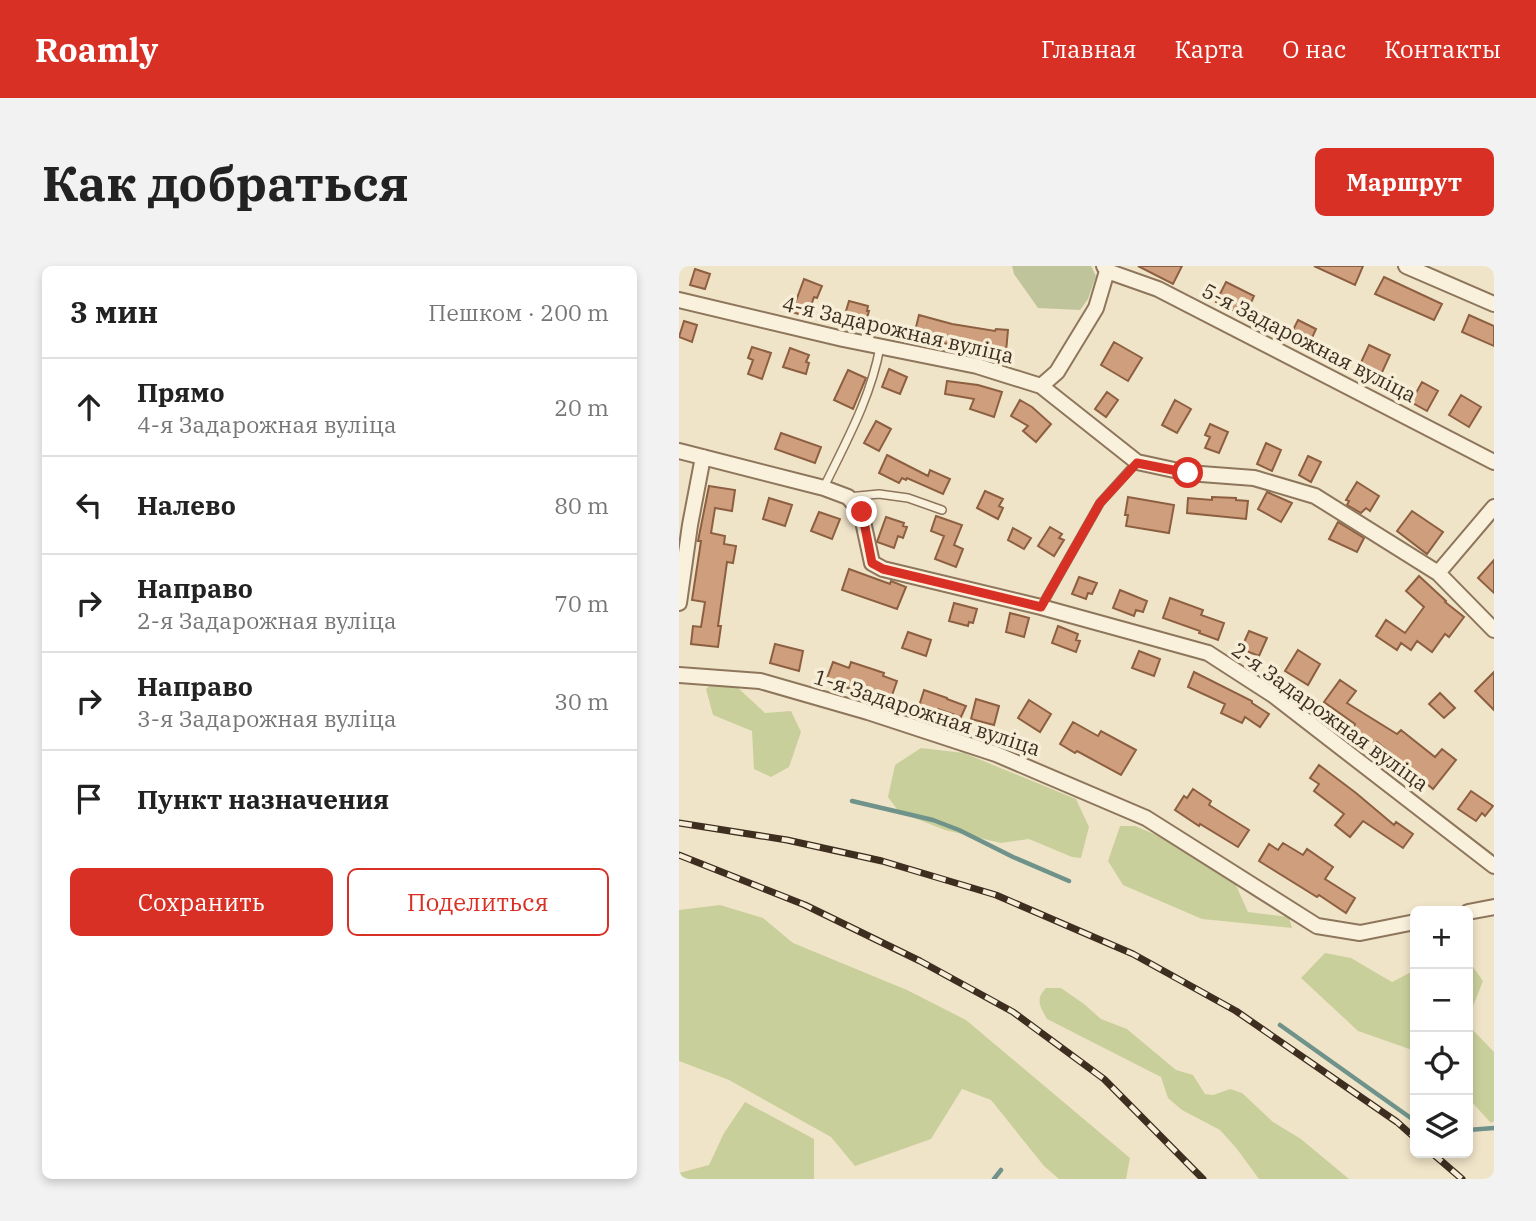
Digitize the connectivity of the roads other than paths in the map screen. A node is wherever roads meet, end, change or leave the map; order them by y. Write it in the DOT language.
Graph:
graph roads {
  1 [pos="1406,266"];
  2 [pos="1106,269"];
  3 [pos="679,300"];
  4 [pos="1494,304"];
  5 [pos="880,347"];
  6 [pos="1041,386"];
  7 [pos="679,451"];
  8 [pos="703,457"];
  9 [pos="1137,463"];
  10 [pos="1494,463"];
  11 [pos="824,488"];
  12 [pos="848,497"];
  13 [pos="1494,507"];
  14 [pos="942,510"];
  15 [pos="1438,573"];
  16 [pos="679,603"];
  17 [pos="1041,607"];
  18 [pos="1494,630"];
  19 [pos="679,675"];
  20 [pos="1494,866"];
  21 [pos="1494,906"];
  22 [pos="1473,911"];
  23 [pos="1410,923"];
  1 -- 4 [label="street"];
  2 -- 6 [label="street"];
  2 -- 10 [label="street, 5-я Задарожная вуліца"];
  3 -- 5 [label="street, 4-я Задарожная вуліца"];
  5 -- 6 [label="street, 4-я Задарожная вуліца"];
  5 -- 11 [label="lane"];
  6 -- 9 [label="street, 4-я Задарожная вуліца"];
  7 -- 8 [label="street"];
  8 -- 11 [label="street"];
  8 -- 16 [label="street"];
  9 -- 15 [label="street, 4-я Задарожная вуліца"];
  9 -- 17 [label="lane"];
  11 -- 12 [label="street"];
  12 -- 14 [label="lane"];
  12 -- 17 [label="street, 2-я Задарожная вуліца"];
  13 -- 15 [label="street"];
  15 -- 18 [label="street, 4-я Задарожная вуліца"];
  17 -- 20 [label="street, 2-я Задарожная вуліца"];
  19 -- 23 [label="street, 1-я Задарожная вуліца"];
  21 -- 22 [label="street"];
}
